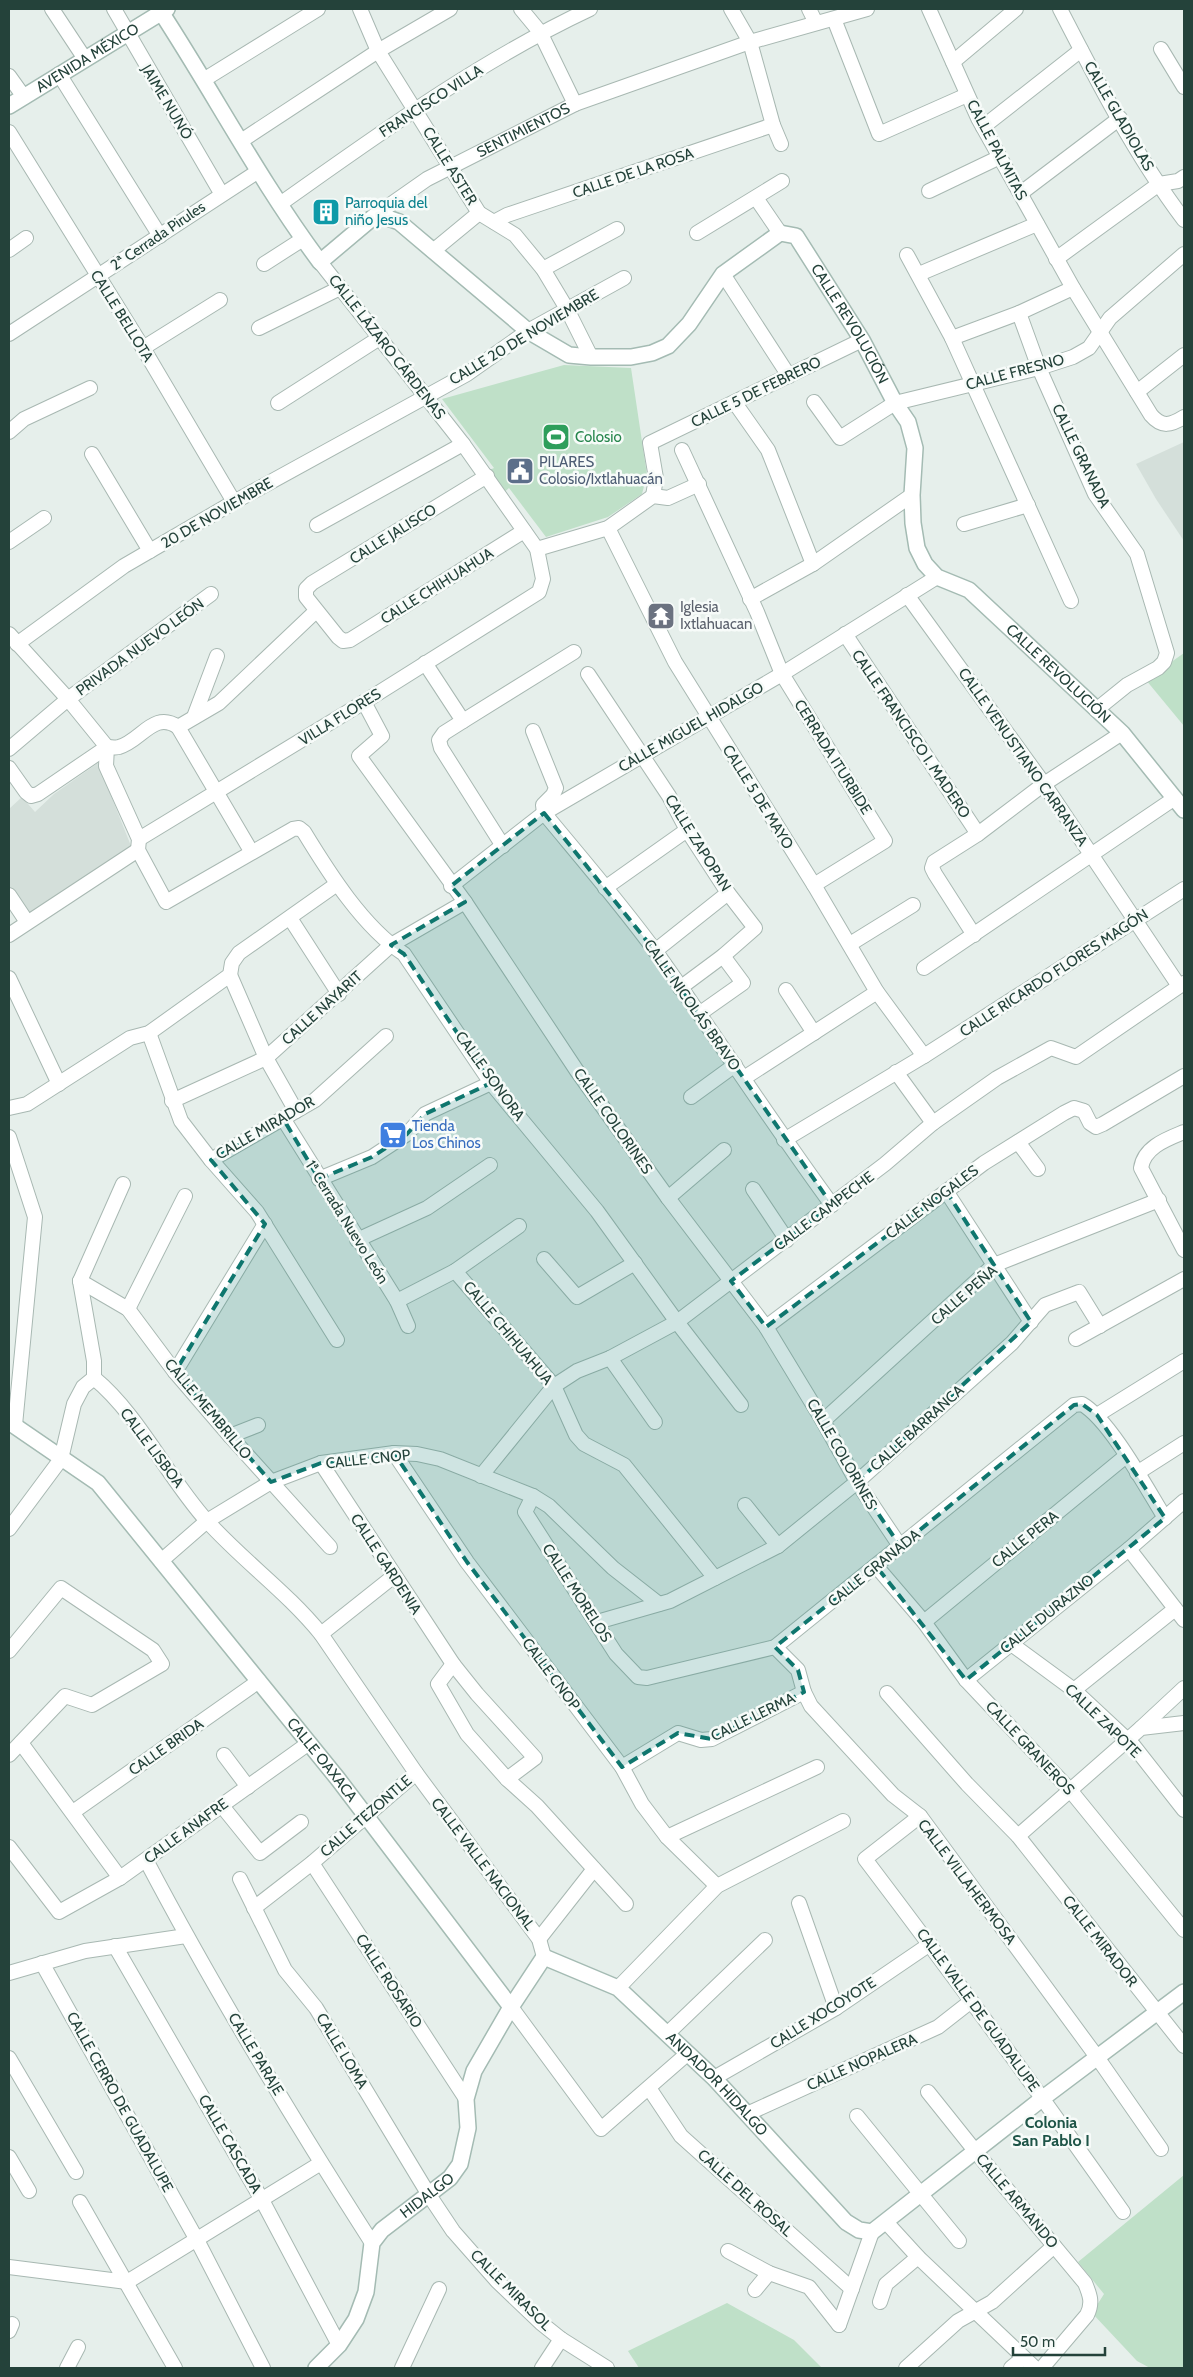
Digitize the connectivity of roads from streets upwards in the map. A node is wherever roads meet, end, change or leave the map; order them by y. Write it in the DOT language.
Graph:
graph roads {
  1 [pos="52,9"];
  2 [pos="114,9"];
  3 [pos="318,9"];
  4 [pos="360,9"];
  5 [pos="450,9"];
  6 [pos="521,9"];
  7 [pos="590,9"];
  8 [pos="731,9"];
  9 [pos="809,9"];
  10 [pos="867,9"];
  11 [pos="929,9"];
  12 [pos="1016,9"];
  13 [pos="1060,9"];
  14 [pos="164,10"];
  15 [pos="834,19"];
  16 [pos="816,23"];
  17 [pos="540,32"];
  18 [pos="126,33"];
  19 [pos="750,42"];
  20 [pos="1161,49"];
  21 [pos="1081,50"];
  22 [pos="378,51"];
  23 [pos="85,59"];
  24 [pos="953,62"];
  25 [pos="59,74"];
  26 [pos="9,76"];
  27 [pos="205,80"];
  28 [pos="1184,87"];
  29 [pos="967,95"];
  30 [pos="24,97"];
  31 [pos="575,104"];
  32 [pos="9,106"];
  33 [pos="415,110"];
  34 [pos="1120,118"];
  35 [pos="773,125"];
  36 [pos="983,127"];
  37 [pos="9,132"];
  38 [pos="241,141"];
  39 [pos="781,144"];
  40 [pos="1000,157"];
  41 [pos="452,166"];
  42 [pos="258,172"];
  43 [pos="1184,177"];
  44 [pos="782,181"];
  45 [pos="1159,184"];
  46 [pos="929,191"];
  47 [pos="1021,193"];
  48 [pos="221,194"];
  49 [pos="756,198"];
  50 [pos="280,204"];
  51 [pos="479,213"];
  52 [pos="377,214"];
  53 [pos="1184,220"];
  54 [pos="494,222"];
  55 [pos="1037,224"];
  56 [pos="617,229"];
  57 [pos="697,233"];
  58 [pos="780,233"];
  59 [pos="160,236"];
  60 [pos="26,238"];
  61 [pos="303,239"];
  62 [pos="9,250"];
  63 [pos="433,251"];
  64 [pos="907,254"];
  65 [pos="1184,254"];
  66 [pos="1056,259"];
  67 [pos="320,262"];
  68 [pos="264,264"];
  69 [pos="543,268"];
  70 [pos="723,274"];
  71 [pos="919,274"];
  72 [pos="98,277"];
  73 [pos="624,278"];
  74 [pos="340,288"];
  75 [pos="1073,288"];
  76 [pos="220,300"];
  77 [pos="567,309"];
  78 [pos="1018,313"];
  79 [pos="259,328"];
  80 [pos="528,331"];
  81 [pos="1101,332"];
  82 [pos="9,334"];
  83 [pos="381,337"];
  84 [pos="952,338"];
  85 [pos="862,340"];
  86 [pos="143,348"];
  87 [pos="1184,355"];
  88 [pos="591,357"];
  89 [pos="1039,368"];
  90 [pos="790,376"];
  91 [pos="973,384"];
  92 [pos="90,388"];
  93 [pos="1137,392"];
  94 [pos="425,396"];
  95 [pos="814,402"];
  96 [pos="278,403"];
  97 [pos="736,403"];
  98 [pos="895,403"];
  99 [pos="1184,417"];
  100 [pos="9,432"];
  101 [pos="464,444"];
  102 [pos="682,450"];
  103 [pos="92,454"];
  104 [pos="487,476"];
  105 [pos="699,484"];
  106 [pos="912,495"];
  107 [pos="653,496"];
  108 [pos="234,502"];
  109 [pos="1028,505"];
  110 [pos="44,518"];
  111 [pos="317,524"];
  112 [pos="964,524"];
  113 [pos="608,528"];
  114 [pos="524,531"];
  115 [pos="9,542"];
  116 [pos="537,549"];
  117 [pos="150,551"];
  118 [pos="813,564"];
  119 [pos="937,577"];
  120 [pos="211,594"];
  121 [pos="907,595"];
  122 [pos="750,599"];
  123 [pos="1070,602"];
  124 [pos="316,611"];
  125 [pos="845,634"];
  126 [pos="13,639"];
  127 [pos="574,652"];
  128 [pos="217,656"];
  129 [pos="425,663"];
  130 [pos="588,674"];
  131 [pos="782,674"];
  132 [pos="68,699"];
  133 [pos="364,702"];
  134 [pos="1096,710"];
  135 [pos="194,717"];
  136 [pos="708,717"];
  137 [pos="463,721"];
  138 [pos="178,726"];
  139 [pos="532,731"];
  140 [pos="1122,733"];
  141 [pos="107,748"];
  142 [pos="9,749"];
  143 [pos="641,757"];
  144 [pos="9,768"];
  145 [pos="1044,784"];
  146 [pos="218,792"];
  147 [pos="1180,804"];
  148 [pos="544,812"];
  149 [pos="687,830"];
  150 [pos="978,834"];
  151 [pos="138,845"];
  152 [pos="503,846"];
  153 [pos="251,851"];
  154 [pos="1092,854"];
  155 [pos="337,884"];
  156 [pos="814,885"];
  157 [pos="451,886"];
  158 [pos="606,888"];
  159 [pos="1184,889"];
  160 [pos="728,893"];
  161 [pos="9,895"];
  162 [pos="465,902"];
  163 [pos="913,905"];
  164 [pos="290,918"];
  165 [pos="1137,921"];
  166 [pos="27,922"];
  167 [pos="9,935"];
  168 [pos="974,935"];
  169 [pos="850,944"];
  170 [pos="391,945"];
  171 [pos="655,952"];
  172 [pos="724,956"];
  173 [pos="924,968"];
  174 [pos="230,975"];
  175 [pos="9,978"];
  176 [pos="1182,984"];
  177 [pos="680,988"];
  178 [pos="786,990"];
  179 [pos="877,992"];
  180 [pos="339,994"];
  181 [pos="699,1014"];
  182 [pos="149,1033"];
  183 [pos="814,1033"];
  184 [pos="386,1036"];
  185 [pos="924,1056"];
  186 [pos="266,1058"];
  187 [pos="735,1065"];
  188 [pos="896,1072"];
  189 [pos="1184,1076"];
  190 [pos="744,1078"];
  191 [pos="491,1083"];
  192 [pos="59,1084"];
  193 [pos="692,1097"];
  194 [pos="172,1101"];
  195 [pos="9,1108"];
  196 [pos="296,1111"];
  197 [pos="284,1120"];
  198 [pos="933,1123"];
  199 [pos="1184,1132"];
  200 [pos="9,1136"];
  201 [pos="784,1140"];
  202 [pos="1018,1142"];
  203 [pos="724,1150"];
  204 [pos="210,1160"];
  205 [pos="490,1165"];
  206 [pos="1038,1169"];
  207 [pos="319,1180"];
  208 [pos="123,1184"];
  209 [pos="753,1189"];
  210 [pos="946,1191"];
  211 [pos="185,1196"];
  212 [pos="668,1198"];
  213 [pos="1159,1200"];
  214 [pos="832,1205"];
  215 [pos="264,1224"];
  216 [pos="518,1226"];
  217 [pos="357,1240"];
  218 [pos="787,1240"];
  219 [pos="1184,1250"];
  220 [pos="544,1259"];
  221 [pos="635,1263"];
  222 [pos="994,1265"];
  223 [pos="455,1271"];
  224 [pos="1184,1279"];
  225 [pos="80,1281"];
  226 [pos="731,1281"];
  227 [pos="397,1301"];
  228 [pos="128,1309"];
  229 [pos="677,1322"];
  230 [pos="1031,1322"];
  231 [pos="408,1326"];
  232 [pos="1100,1326"];
  233 [pos="766,1327"];
  234 [pos="1076,1339"];
  235 [pos="337,1340"];
  236 [pos="610,1358"];
  237 [pos="1184,1360"];
  238 [pos="175,1372"];
  239 [pos="94,1378"];
  240 [pos="554,1386"];
  241 [pos="741,1405"];
  242 [pos="1097,1415"];
  243 [pos="823,1421"];
  244 [pos="654,1422"];
  245 [pos="12,1424"];
  246 [pos="258,1425"];
  247 [pos="230,1436"];
  248 [pos="1184,1443"];
  249 [pos="394,1454"];
  250 [pos="1126,1456"];
  251 [pos="61,1459"];
  252 [pos="321,1463"];
  253 [pos="1137,1473"];
  254 [pos="481,1476"];
  255 [pos="270,1482"];
  256 [pos="857,1482"];
  257 [pos="533,1496"];
  258 [pos="1184,1501"];
  259 [pos="745,1505"];
  260 [pos="1165,1518"];
  261 [pos="207,1521"];
  262 [pos="9,1528"];
  263 [pos="778,1546"];
  264 [pos="900,1546"];
  265 [pos="330,1547"];
  266 [pos="1129,1549"];
  267 [pos="161,1561"];
  268 [pos="876,1566"];
  269 [pos="394,1576"];
  270 [pos="715,1578"];
  271 [pos="659,1604"];
  272 [pos="1175,1609"];
  273 [pos="1184,1620"];
  274 [pos="597,1622"];
  275 [pos="924,1622"];
  276 [pos="320,1634"];
  277 [pos="1010,1643"];
  278 [pos="775,1647"];
  279 [pos="9,1651"];
  280 [pos="453,1664"];
  281 [pos="647,1678"];
  282 [pos="966,1680"];
  283 [pos="259,1681"];
  284 [pos="1184,1688"];
  285 [pos="1074,1690"];
  286 [pos="804,1692"];
  287 [pos="887,1693"];
  288 [pos="1184,1723"];
  289 [pos="1140,1728"];
  290 [pos="1126,1739"];
  291 [pos="20,1743"];
  292 [pos="309,1743"];
  293 [pos="9,1755"];
  294 [pos="224,1755"];
  295 [pos="622,1767"];
  296 [pos="817,1767"];
  297 [pos="416,1773"];
  298 [pos="507,1780"];
  299 [pos="248,1787"];
  300 [pos="1070,1790"];
  301 [pos="222,1806"];
  302 [pos="1184,1810"];
  303 [pos="73,1812"];
  304 [pos="920,1816"];
  305 [pos="367,1817"];
  306 [pos="843,1821"];
  307 [pos="301,1822"];
  308 [pos="1018,1836"];
  309 [pos="667,1837"];
  310 [pos="9,1846"];
  311 [pos="146,1860"];
  312 [pos="312,1863"];
  313 [pos="594,1869"];
  314 [pos="120,1878"];
  315 [pos="240,1879"];
  316 [pos="716,1886"];
  317 [pos="799,1903"];
  318 [pos="626,1904"];
  319 [pos="254,1908"];
  320 [pos="1184,1930"];
  321 [pos="186,1936"];
  322 [pos="539,1940"];
  323 [pos="765,1940"];
  324 [pos="930,1944"];
  325 [pos="116,1946"];
  326 [pos="544,1957"];
  327 [pos="42,1963"];
  328 [pos="9,1973"];
  329 [pos="618,1988"];
  330 [pos="1184,1992"];
  331 [pos="970,2002"];
  332 [pos="511,2007"];
  333 [pos="836,2008"];
  334 [pos="1156,2013"];
  335 [pos="667,2034"];
  336 [pos="1184,2046"];
  337 [pos="687,2054"];
  338 [pos="1097,2057"];
  339 [pos="9,2058"];
  340 [pos="714,2078"];
  341 [pos="649,2088"];
  342 [pos="928,2092"];
  343 [pos="1043,2098"];
  344 [pos="466,2099"];
  345 [pos="749,2113"];
  346 [pos="857,2116"];
  347 [pos="1161,2150"];
  348 [pos="976,2152"];
  349 [pos="9,2157"];
  350 [pos="320,2163"];
  351 [pos="76,2172"];
  352 [pos="29,2191"];
  353 [pos="922,2194"];
  354 [pos="429,2195"];
  355 [pos="262,2200"];
  356 [pos="80,2202"];
  357 [pos="1123,2212"];
  358 [pos="886,2222"];
  359 [pos="872,2232"];
  360 [pos="197,2240"];
  361 [pos="959,2241"];
  362 [pos="372,2243"];
  363 [pos="1054,2246"];
  364 [pos="728,2251"];
  365 [pos="918,2256"];
  366 [pos="9,2267"];
  367 [pos="769,2273"];
  368 [pos="127,2282"];
  369 [pos="439,2289"];
  370 [pos="852,2289"];
  371 [pos="755,2290"];
  372 [pos="880,2302"];
  373 [pos="976,2311"];
  374 [pos="561,2339"];
  375 [pos="339,2345"];
  376 [pos="78,2347"];
  377 [pos="1023,2358"];
  378 [pos="67,2368"];
  379 [pos="176,2368"];
  380 [pos="263,2368"];
  381 [pos="316,2368"];
  382 [pos="402,2368"];
  383 [pos="542,2368"];
  384 [pos="607,2368"];
  385 [pos="906,2368"];
  386 [pos="1011,2368"];
  387 [pos="1035,2368"];
  388 [pos="1042,2368"];
  1 -- 23 [label="street"];
  2 -- 18 [label="street, JAIME NUNÓ"];
  3 -- 27 [label="street"];
  4 -- 22 [label="street, CALLE ASTER"];
  5 -- 22 [label="street"];
  6 -- 17 [label="street"];
  7 -- 17 [label="street, FRANCISCO VILLA"];
  8 -- 19 [label="street"];
  9 -- 16 [label="street"];
  10 -- 15 [label="street, SENTIMIENTOS"];
  11 -- 24 [label="street, CALLE PALMITAS"];
  12 -- 24 [label="street"];
  13 -- 21 [label="street, CALLE GLADIOLAS"];
  14 -- 18 [label="street, AVENIDA MÉXICO"];
  14 -- 27 [label="street, CALLE LÁZARO CÁRDENAS"];
  15 -- 16 [label="street, SENTIMIENTOS"];
  15 -- 29 [label="street"];
  16 -- 19 [label="street, SENTIMIENTOS"];
  17 -- 31 [label="street"];
  17 -- 33 [label="street, FRANCISCO VILLA"];
  18 -- 23 [label="street, AVENIDA MÉXICO"];
  18 -- 48 [label="street, JAIME NUNÓ"];
  19 -- 31 [label="street, SENTIMIENTOS"];
  19 -- 35 [label="street"];
  20 -- 28 [label="street"];
  21 -- 34 [label="street, CALLE GLADIOLAS"];
  21 -- 36 [label="street"];
  22 -- 33 [label="street, CALLE ASTER"];
  22 -- 38 [label="street"];
  23 -- 25 [label="street, AVENIDA MÉXICO"];
  24 -- 29 [label="street, CALLE PALMITAS"];
  25 -- 30 [label="street, AVENIDA MÉXICO"];
  25 -- 59 [label="street"];
  26 -- 30 [label="street"];
  27 -- 38 [label="street, CALLE LÁZARO CÁRDENAS"];
  29 -- 36 [label="street, CALLE PALMITAS"];
  30 -- 32 [label="street, AVENIDA MÉXICO"];
  31 -- 41 [label="street, SENTIMIENTOS"];
  33 -- 41 [label="street, CALLE ASTER"];
  33 -- 50 [label="street, FRANCISCO VILLA"];
  34 -- 45 [label="street, CALLE GLADIOLAS"];
  34 -- 47 [label="street"];
  35 -- 39 [label="street"];
  35 -- 54 [label="street, CALLE DE LA ROSA"];
  36 -- 40 [label="street, CALLE PALMITAS"];
  37 -- 72 [label="street, CALLE BELLOTA"];
  38 -- 42 [label="street, CALLE LÁZARO CÁRDENAS"];
  40 -- 46 [label="street"];
  40 -- 47 [label="street, CALLE PALMITAS"];
  41 -- 51 [label="street, CALLE ASTER"];
  41 -- 52 [label="street, SENTIMIENTOS"];
  42 -- 48 [label="street, 2ª Cerrada Pirules"];
  42 -- 50 [label="street, CALLE LÁZARO CÁRDENAS"];
  43 -- 45 [label="street"];
  44 -- 49 [label="street"];
  45 -- 53 [label="street, CALLE GLADIOLAS"];
  45 -- 66 [label="street"];
  47 -- 55 [label="street, CALLE PALMITAS"];
  48 -- 59 [label="street, 2ª Cerrada Pirules"];
  49 -- 57 [label="street"];
  49 -- 58 [label="street"];
  50 -- 61 [label="street, CALLE LÁZARO CÁRDENAS"];
  51 -- 54 [label="street, CALLE ASTER"];
  51 -- 63 [label="street"];
  52 -- 63 [label="street"];
  52 -- 67 [label="street, SENTIMIENTOS"];
  54 -- 69 [label="street, CALLE ASTER"];
  55 -- 66 [label="street, CALLE PALMITAS"];
  55 -- 71 [label="street"];
  56 -- 69 [label="street"];
  58 -- 70 [label="street"];
  58 -- 85 [label="street, CALLE REVOLUCIÓN"];
  59 -- 72 [label="street, 2ª Cerrada Pirules"];
  60 -- 62 [label="street"];
  61 -- 67 [label="street, CALLE LÁZARO CÁRDENAS"];
  61 -- 68 [label="street"];
  63 -- 80 [label="street"];
  64 -- 71 [label="street"];
  65 -- 81 [label="street, CALLE FRESNO"];
  66 -- 75 [label="street, CALLE PALMITAS"];
  67 -- 74 [label="street, CALLE LÁZARO CÁRDENAS"];
  69 -- 77 [label="street, CALLE ASTER"];
  70 -- 88 [label="street"];
  70 -- 90 [label="street"];
  71 -- 84 [label="street"];
  72 -- 82 [label="street, 2ª Cerrada Pirules"];
  72 -- 86 [label="street, CALLE BELLOTA"];
  73 -- 77 [label="street, CALLE 20 DE NOVIEMBRE"];
  74 -- 79 [label="street"];
  74 -- 83 [label="street, CALLE LÁZARO CÁRDENAS"];
  75 -- 78 [label="street"];
  75 -- 81 [label="street"];
  76 -- 86 [label="street"];
  77 -- 80 [label="street, CALLE 20 DE NOVIEMBRE"];
  77 -- 88 [label="street, CALLE ASTER"];
  78 -- 84 [label="street"];
  78 -- 89 [label="street, CALLE GRANADA"];
  80 -- 88 [label="street"];
  80 -- 94 [label="street, CALLE 20 DE NOVIEMBRE"];
  81 -- 89 [label="street, CALLE FRESNO"];
  81 -- 93 [label="street"];
  83 -- 94 [label="street, CALLE LÁZARO CÁRDENAS"];
  83 -- 96 [label="street"];
  84 -- 91 [label="street"];
  85 -- 90 [label="street, CALLE 5 DE FEBRERO"];
  85 -- 98 [label="street, CALLE REVOLUCIÓN"];
  86 -- 108 [label="street, CALLE BELLOTA"];
  87 -- 93 [label="street"];
  89 -- 91 [label="street, CALLE FRESNO"];
  89 -- 134 [label="street, CALLE GRANADA"];
  90 -- 97 [label="street, CALLE 5 DE FEBRERO"];
  91 -- 98 [label="street, CALLE FRESNO"];
  91 -- 109 [label="street"];
  92 -- 100 [label="street"];
  93 -- 99 [label="street"];
  94 -- 101 [label="street, CALLE LÁZARO CÁRDENAS"];
  94 -- 108 [label="street, 20 DE NOVIEMBRE"];
  95 -- 98 [label="street, CALLE FRESNO"];
  97 -- 107 [label="street, CALLE 5 DE FEBRERO"];
  97 -- 118 [label="street"];
  98 -- 106 [label="street, CALLE REVOLUCIÓN"];
  101 -- 104 [label="street, CALLE LÁZARO CÁRDENAS"];
  101 -- 111 [label="street"];
  102 -- 105 [label="street, CERRADA ITURBIDE"];
  103 -- 117 [label="street"];
  104 -- 114 [label="street, CALLE LÁZARO CÁRDENAS"];
  104 -- 124 [label="street, CALLE JALISCO"];
  105 -- 107 [label="street"];
  105 -- 122 [label="street, CERRADA ITURBIDE"];
  106 -- 118 [label="street"];
  106 -- 119 [label="street, CALLE REVOLUCIÓN"];
  107 -- 113 [label="street"];
  108 -- 117 [label="street, 20 DE NOVIEMBRE"];
  109 -- 112 [label="street"];
  109 -- 123 [label="street"];
  110 -- 115 [label="street"];
  113 -- 116 [label="street"];
  113 -- 136 [label="street, CALLE 5 DE MAYO"];
  114 -- 116 [label="street, CALLE LÁZARO CÁRDENAS"];
  114 -- 124 [label="street, CALLE CHIHUAHUA"];
  116 -- 129 [label="street, VILLA FLORES"];
  117 -- 126 [label="street, 20 DE NOVIEMBRE"];
  118 -- 122 [label="street"];
  119 -- 121 [label="street, CALLE MIGUEL HIDALGO"];
  119 -- 134 [label="street, CALLE REVOLUCIÓN"];
  120 -- 132 [label="street, PRIVADA NUEVO LEÓN"];
  121 -- 125 [label="street, CALLE MIGUEL HIDALGO"];
  121 -- 145 [label="street, CALLE VENUSTIANO CARRANZA"];
  122 -- 131 [label="street, CERRADA ITURBIDE"];
  124 -- 135 [label="street"];
  125 -- 131 [label="street, CALLE MIGUEL HIDALGO"];
  125 -- 150 [label="street, CALLE FRANCISCO I. MADERO"];
  126 -- 132 [label="street"];
  127 -- 137 [label="street"];
  128 -- 135 [label="street"];
  129 -- 133 [label="street, VILLA FLORES"];
  129 -- 137 [label="street"];
  130 -- 143 [label="street"];
  131 -- 136 [label="street, CALLE MIGUEL HIDALGO"];
  131 -- 156 [label="street, CERRADA ITURBIDE"];
  132 -- 141 [label="street"];
  132 -- 142 [label="street, PRIVADA NUEVO LEÓN"];
  133 -- 146 [label="street, VILLA FLORES"];
  133 -- 157 [label="street, CALLE COLORINES"];
  134 -- 140 [label="street, CALLE REVOLUCIÓN"];
  135 -- 138 [label="street"];
  136 -- 143 [label="street, CALLE MIGUEL HIDALGO"];
  136 -- 156 [label="street, CALLE 5 DE MAYO"];
  137 -- 152 [label="street"];
  138 -- 141 [label="street"];
  138 -- 146 [label="street"];
  139 -- 148 [label="street"];
  140 -- 145 [label="street"];
  140 -- 147 [label="street, CALLE REVOLUCIÓN"];
  141 -- 144 [label="street"];
  141 -- 151 [label="street"];
  143 -- 148 [label="street, CALLE MIGUEL HIDALGO"];
  143 -- 149 [label="street, CALLE ZAPOPAN"];
  145 -- 150 [label="street"];
  145 -- 154 [label="street, CALLE VENUSTIANO CARRANZA"];
  146 -- 151 [label="street, VILLA FLORES"];
  146 -- 153 [label="street"];
  147 -- 154 [label="street"];
  148 -- 152 [label="street, CALLE MIGUEL HIDALGO"];
  148 -- 158 [label="street, CALLE NICOLÁS BRAVO"];
  149 -- 158 [label="street"];
  149 -- 160 [label="street, CALLE ZAPOPAN"];
  150 -- 168 [label="street"];
  151 -- 153 [label="street"];
  151 -- 166 [label="street, VILLA FLORES"];
  152 -- 157 [label="street, CALLE MIGUEL HIDALGO"];
  153 -- 155 [label="street, CALLE SONORA"];
  154 -- 165 [label="street, CALLE VENUSTIANO CARRANZA"];
  154 -- 168 [label="street"];
  155 -- 164 [label="street"];
  155 -- 170 [label="street, CALLE SONORA"];
  156 -- 169 [label="street, CALLE 5 DE MAYO"];
  157 -- 162 [label="street, CALLE COLORINES"];
  158 -- 171 [label="street, CALLE NICOLÁS BRAVO"];
  159 -- 165 [label="street, CALLE RICARDO FLORES MAGÓN"];
  160 -- 171 [label="street"];
  160 -- 172 [label="street, CALLE ZAPOPAN"];
  161 -- 166 [label="street"];
  162 -- 170 [label="street, CALLE NAYARIT"];
  162 -- 212 [label="street, CALLE COLORINES"];
  163 -- 169 [label="street"];
  164 -- 174 [label="street"];
  164 -- 180 [label="street"];
  165 -- 176 [label="street, CALLE VENUSTIANO CARRANZA"];
  165 -- 185 [label="street, CALLE RICARDO FLORES MAGÓN"];
  166 -- 167 [label="street, VILLA FLORES"];
  168 -- 173 [label="street"];
  169 -- 179 [label="street, CALLE 5 DE MAYO"];
  170 -- 180 [label="street, CALLE NAYARIT"];
  170 -- 191 [label="street, CALLE SONORA"];
  171 -- 177 [label="street, CALLE NICOLÁS BRAVO"];
  172 -- 177 [label="street"];
  172 -- 181 [label="street"];
  174 -- 182 [label="street"];
  174 -- 186 [label="street"];
  175 -- 192 [label="street"];
  176 -- 198 [label="street, CALLE CAMPECHE"];
  177 -- 181 [label="street, CALLE NICOLÁS BRAVO"];
  178 -- 183 [label="street"];
  179 -- 183 [label="street"];
  179 -- 185 [label="street, CALLE 5 DE MAYO"];
  180 -- 186 [label="street, CALLE NAYARIT"];
  181 -- 187 [label="street, CALLE NICOLÁS BRAVO"];
  182 -- 192 [label="street"];
  182 -- 194 [label="street"];
  183 -- 190 [label="street"];
  184 -- 196 [label="street, CALLE MIRADOR"];
  185 -- 188 [label="street, CALLE RICARDO FLORES MAGÓN"];
  186 -- 194 [label="street, CALLE NAYARIT"];
  186 -- 196 [label="street"];
  187 -- 190 [label="street, CALLE NICOLÁS BRAVO"];
  187 -- 193 [label="street"];
  188 -- 198 [label="street"];
  188 -- 201 [label="street, CALLE RICARDO FLORES MAGÓN"];
  189 -- 202 [label="street, CALLE NOGALES"];
  190 -- 201 [label="street, CALLE NICOLÁS BRAVO"];
  191 -- 207 [label="street"];
  191 -- 221 [label="street, CALLE SONORA"];
  192 -- 195 [label="street"];
  194 -- 204 [label="street"];
  196 -- 197 [label="street, CALLE MIRADOR"];
  197 -- 204 [label="street, CALLE MIRADOR"];
  197 -- 207 [label="street, 1ª Cerrada Nuevo León"];
  198 -- 214 [label="street, CALLE CAMPECHE"];
  199 -- 213 [label="street"];
  200 -- 245 [label="street"];
  201 -- 214 [label="street, CALLE NICOLÁS BRAVO"];
  202 -- 206 [label="street"];
  202 -- 210 [label="street, CALLE NOGALES"];
  203 -- 212 [label="street"];
  204 -- 215 [label="street"];
  205 -- 217 [label="street"];
  207 -- 217 [label="street, 1ª Cerrada Nuevo León"];
  208 -- 225 [label="street"];
  209 -- 218 [label="street"];
  210 -- 222 [label="street"];
  210 -- 233 [label="street, CALLE NOGALES"];
  211 -- 228 [label="street"];
  212 -- 226 [label="street, CALLE COLORINES"];
  213 -- 219 [label="street"];
  213 -- 222 [label="street, CALLE PEÑA"];
  214 -- 218 [label="street, CALLE CAMPECHE"];
  215 -- 235 [label="street"];
  215 -- 238 [label="street"];
  216 -- 223 [label="street"];
  217 -- 227 [label="street, 1ª Cerrada Nuevo León"];
  218 -- 226 [label="street, CALLE CAMPECHE"];
  220 -- 221 [label="street"];
  221 -- 229 [label="street, CALLE SONORA"];
  222 -- 230 [label="street"];
  222 -- 243 [label="street, CALLE PEÑA"];
  223 -- 227 [label="street, CALLE CHIHUAHUA"];
  223 -- 240 [label="street, CALLE CHIHUAHUA"];
  224 -- 232 [label="street"];
  225 -- 228 [label="street, CALLE MEMBRILLO"];
  225 -- 239 [label="street"];
  226 -- 229 [label="street, CALLE CAMPECHE"];
  226 -- 233 [label="street, CALLE COLORINES"];
  227 -- 231 [label="street, 1ª Cerrada Nuevo León"];
  228 -- 238 [label="street, CALLE MEMBRILLO"];
  229 -- 236 [label="street, CALLE CAMPECHE"];
  229 -- 241 [label="street, CALLE SONORA"];
  230 -- 232 [label="street, CALLE BARRANCA"];
  230 -- 256 [label="street, CALLE BARRANCA"];
  232 -- 234 [label="street"];
  233 -- 243 [label="street, CALLE COLORINES"];
  236 -- 240 [label="street, CALLE CAMPECHE"];
  236 -- 244 [label="street"];
  237 -- 242 [label="street"];
  238 -- 247 [label="street, CALLE MEMBRILLO"];
  239 -- 251 [label="street"];
  239 -- 261 [label="street, CALLE LISBOA"];
  240 -- 254 [label="street, CALLE CAMPECHE"];
  240 -- 270 [label="street, CALLE CHIHUAHUA"];
  242 -- 250 [label="street"];
  242 -- 264 [label="street, CALLE GRANADA"];
  243 -- 256 [label="street, CALLE COLORINES"];
  245 -- 251 [label="street, CALLE OAXACA"];
  246 -- 247 [label="street"];
  247 -- 255 [label="street, CALLE MEMBRILLO"];
  248 -- 253 [label="street"];
  249 -- 252 [label="street, CALLE CNOP"];
  249 -- 254 [label="street, CALLE CNOP"];
  249 -- 295 [label="street, CALLE CNOP"];
  250 -- 253 [label="street"];
  250 -- 275 [label="street, CALLE PERA"];
  251 -- 262 [label="street"];
  251 -- 267 [label="street, CALLE OAXACA"];
  252 -- 255 [label="street, CALLE CNOP"];
  252 -- 269 [label="street, CALLE GARDENIA"];
  253 -- 260 [label="street"];
  254 -- 257 [label="street"];
  255 -- 261 [label="street, CALLE CNOP"];
  255 -- 265 [label="street, CALLE MEMBRILLO"];
  256 -- 263 [label="street, CALLE BARRANCA"];
  256 -- 264 [label="street, CALLE COLORINES"];
  257 -- 271 [label="street"];
  257 -- 274 [label="street, CALLE MORELOS"];
  258 -- 260 [label="street, CALLE DURAZNO"];
  259 -- 263 [label="street"];
  260 -- 266 [label="street, CALLE DURAZNO"];
  261 -- 267 [label="street, CALLE CNOP"];
  261 -- 276 [label="street, CALLE TEZONTLE"];
  263 -- 270 [label="street, CALLE BARRANCA"];
  264 -- 268 [label="street, CALLE GRANADA"];
  266 -- 272 [label="street"];
  266 -- 277 [label="street, CALLE DURAZNO"];
  267 -- 283 [label="street, CALLE OAXACA"];
  268 -- 275 [label="street, CALLE GRANEROS"];
  268 -- 278 [label="street, CALLE GRANADA"];
  269 -- 276 [label="street"];
  269 -- 280 [label="street, CALLE GARDENIA"];
  270 -- 271 [label="street, CALLE BARRANCA"];
  271 -- 274 [label="street, CALLE BARRANCA"];
  272 -- 273 [label="street"];
  272 -- 285 [label="street"];
  274 -- 281 [label="street, CALLE MORELOS"];
  275 -- 282 [label="street, CALLE GRANEROS"];
  276 -- 297 [label="street, CALLE TEZONTLE"];
  277 -- 282 [label="street, CALLE DURAZNO"];
  277 -- 285 [label="street, CALLE ZAPOTE"];
  278 -- 281 [label="street, CALLE GRANADA"];
  278 -- 286 [label="street, CALLE VILLAHERMOSA"];
  279 -- 291 [label="street"];
  280 -- 298 [label="street"];
  280 -- 298 [label="street, CALLE GARDENIA"];
  282 -- 300 [label="street, CALLE GRANEROS"];
  283 -- 292 [label="street, CALLE OAXACA"];
  283 -- 303 [label="street, CALLE BRIDA"];
  284 -- 289 [label="street"];
  285 -- 290 [label="street, CALLE ZAPOTE"];
  286 -- 295 [label="street, CALLE LERMA"];
  286 -- 304 [label="street, CALLE VILLAHERMOSA"];
  287 -- 308 [label="street, CALLE MIRADOR"];
  288 -- 289 [label="street"];
  289 -- 290 [label="street"];
  290 -- 300 [label="street"];
  290 -- 302 [label="street, CALLE ZAPOTE"];
  291 -- 293 [label="street"];
  291 -- 303 [label="street"];
  292 -- 299 [label="street, CALLE ANAFRE"];
  292 -- 305 [label="street, CALLE OAXACA"];
  294 -- 299 [label="street"];
  295 -- 309 [label="street, CALLE CNOP"];
  296 -- 309 [label="street"];
  297 -- 305 [label="street, CALLE TEZONTLE"];
  297 -- 322 [label="street, CALLE VALLE NACIONAL"];
  298 -- 313 [label="street"];
  299 -- 301 [label="street, CALLE ANAFRE"];
  300 -- 308 [label="street"];
  300 -- 320 [label="street, CALLE GRANEROS"];
  301 -- 307 [label="street"];
  301 -- 311 [label="street, CALLE ANAFRE"];
  303 -- 314 [label="street"];
  304 -- 324 [label="street, CALLE VALLE DE GUADALUPE"];
  304 -- 338 [label="street, CALLE VILLAHERMOSA"];
  305 -- 312 [label="street, CALLE TEZONTLE"];
  305 -- 332 [label="street, CALLE OAXACA"];
  306 -- 316 [label="street"];
  308 -- 334 [label="street, CALLE MIRADOR"];
  309 -- 316 [label="street, CALLE CNOP"];
  310 -- 314 [label="street, CALLE ANAFRE"];
  311 -- 314 [label="street, CALLE ANAFRE"];
  311 -- 321 [label="street, CALLE PARAJE"];
  312 -- 319 [label="street, CALLE TEZONTLE"];
  312 -- 344 [label="street, CALLE ROSARIO"];
  313 -- 318 [label="street"];
  313 -- 322 [label="street"];
  315 -- 319 [label="street, CALLE LOMA"];
  316 -- 329 [label="street"];
  317 -- 333 [label="street"];
  319 -- 354 [label="street, CALLE LOMA"];
  321 -- 325 [label="street"];
  321 -- 350 [label="street, CALLE PARAJE"];
  322 -- 326 [label="street, CALLE VALLE NACIONAL"];
  323 -- 335 [label="street"];
  324 -- 331 [label="street, CALLE VALLE DE GUADALUPE"];
  324 -- 333 [label="street, CALLE XOCOYOTE"];
  325 -- 327 [label="street"];
  325 -- 355 [label="street, CALLE CASCADA"];
  326 -- 329 [label="street, ANDADOR HIDALGO"];
  326 -- 332 [label="street, HIDALGO"];
  327 -- 328 [label="street"];
  327 -- 360 [label="street, CALLE CERRO DE GUADALUPE"];
  329 -- 335 [label="street, ANDADOR HIDALGO"];
  330 -- 334 [label="street"];
  331 -- 343 [label="street, CALLE VALLE DE GUADALUPE"];
  331 -- 345 [label="street, CALLE NOPALERA"];
  332 -- 341 [label="street, CALLE OAXACA"];
  332 -- 344 [label="street, HIDALGO"];
  333 -- 340 [label="street, CALLE XOCOYOTE"];
  334 -- 336 [label="street, CALLE MIRADOR"];
  334 -- 338 [label="street"];
  335 -- 337 [label="street, ANDADOR HIDALGO"];
  337 -- 340 [label="street, ANDADOR HIDALGO"];
  337 -- 341 [label="street"];
  338 -- 343 [label="street"];
  338 -- 347 [label="street, CALLE VILLAHERMOSA"];
  339 -- 351 [label="street"];
  340 -- 345 [label="street, ANDADOR HIDALGO"];
  341 -- 370 [label="street, CALLE DEL ROSAL"];
  342 -- 348 [label="street, CALLE ARMANDO"];
  343 -- 348 [label="street"];
  343 -- 357 [label="street, CALLE VALLE DE GUADALUPE"];
  344 -- 354 [label="street, HIDALGO"];
  345 -- 359 [label="street, ANDADOR HIDALGO"];
  346 -- 353 [label="street"];
  348 -- 353 [label="street"];
  348 -- 363 [label="street, CALLE ARMANDO"];
  349 -- 352 [label="street"];
  350 -- 355 [label="street"];
  350 -- 362 [label="street, CALLE PARAJE"];
  353 -- 358 [label="street"];
  353 -- 361 [label="street"];
  354 -- 362 [label="street, HIDALGO"];
  354 -- 374 [label="street, CALLE MIRASOL"];
  355 -- 360 [label="street"];
  355 -- 375 [label="street, CALLE CASCADA"];
  356 -- 368 [label="street"];
  358 -- 359 [label="street"];
  358 -- 365 [label="street"];
  359 -- 370 [label="street"];
  360 -- 368 [label="street"];
  360 -- 380 [label="street, CALLE CERRO DE GUADALUPE"];
  362 -- 375 [label="street"];
  363 -- 373 [label="street"];
  363 -- 388 [label="street, CALLE ARMANDO"];
  364 -- 367 [label="street"];
  365 -- 372 [label="street"];
  365 -- 373 [label="street"];
  366 -- 368 [label="street"];
  367 -- 370 [label="street"];
  367 -- 371 [label="street"];
  368 -- 379 [label="street"];
  369 -- 382 [label="street"];
  373 -- 377 [label="street"];
  373 -- 385 [label="street"];
  374 -- 383 [label="street"];
  374 -- 384 [label="street, CALLE MIRASOL"];
  375 -- 381 [label="street"];
  376 -- 378 [label="street"];
  377 -- 386 [label="street"];
  377 -- 387 [label="street"];
}
